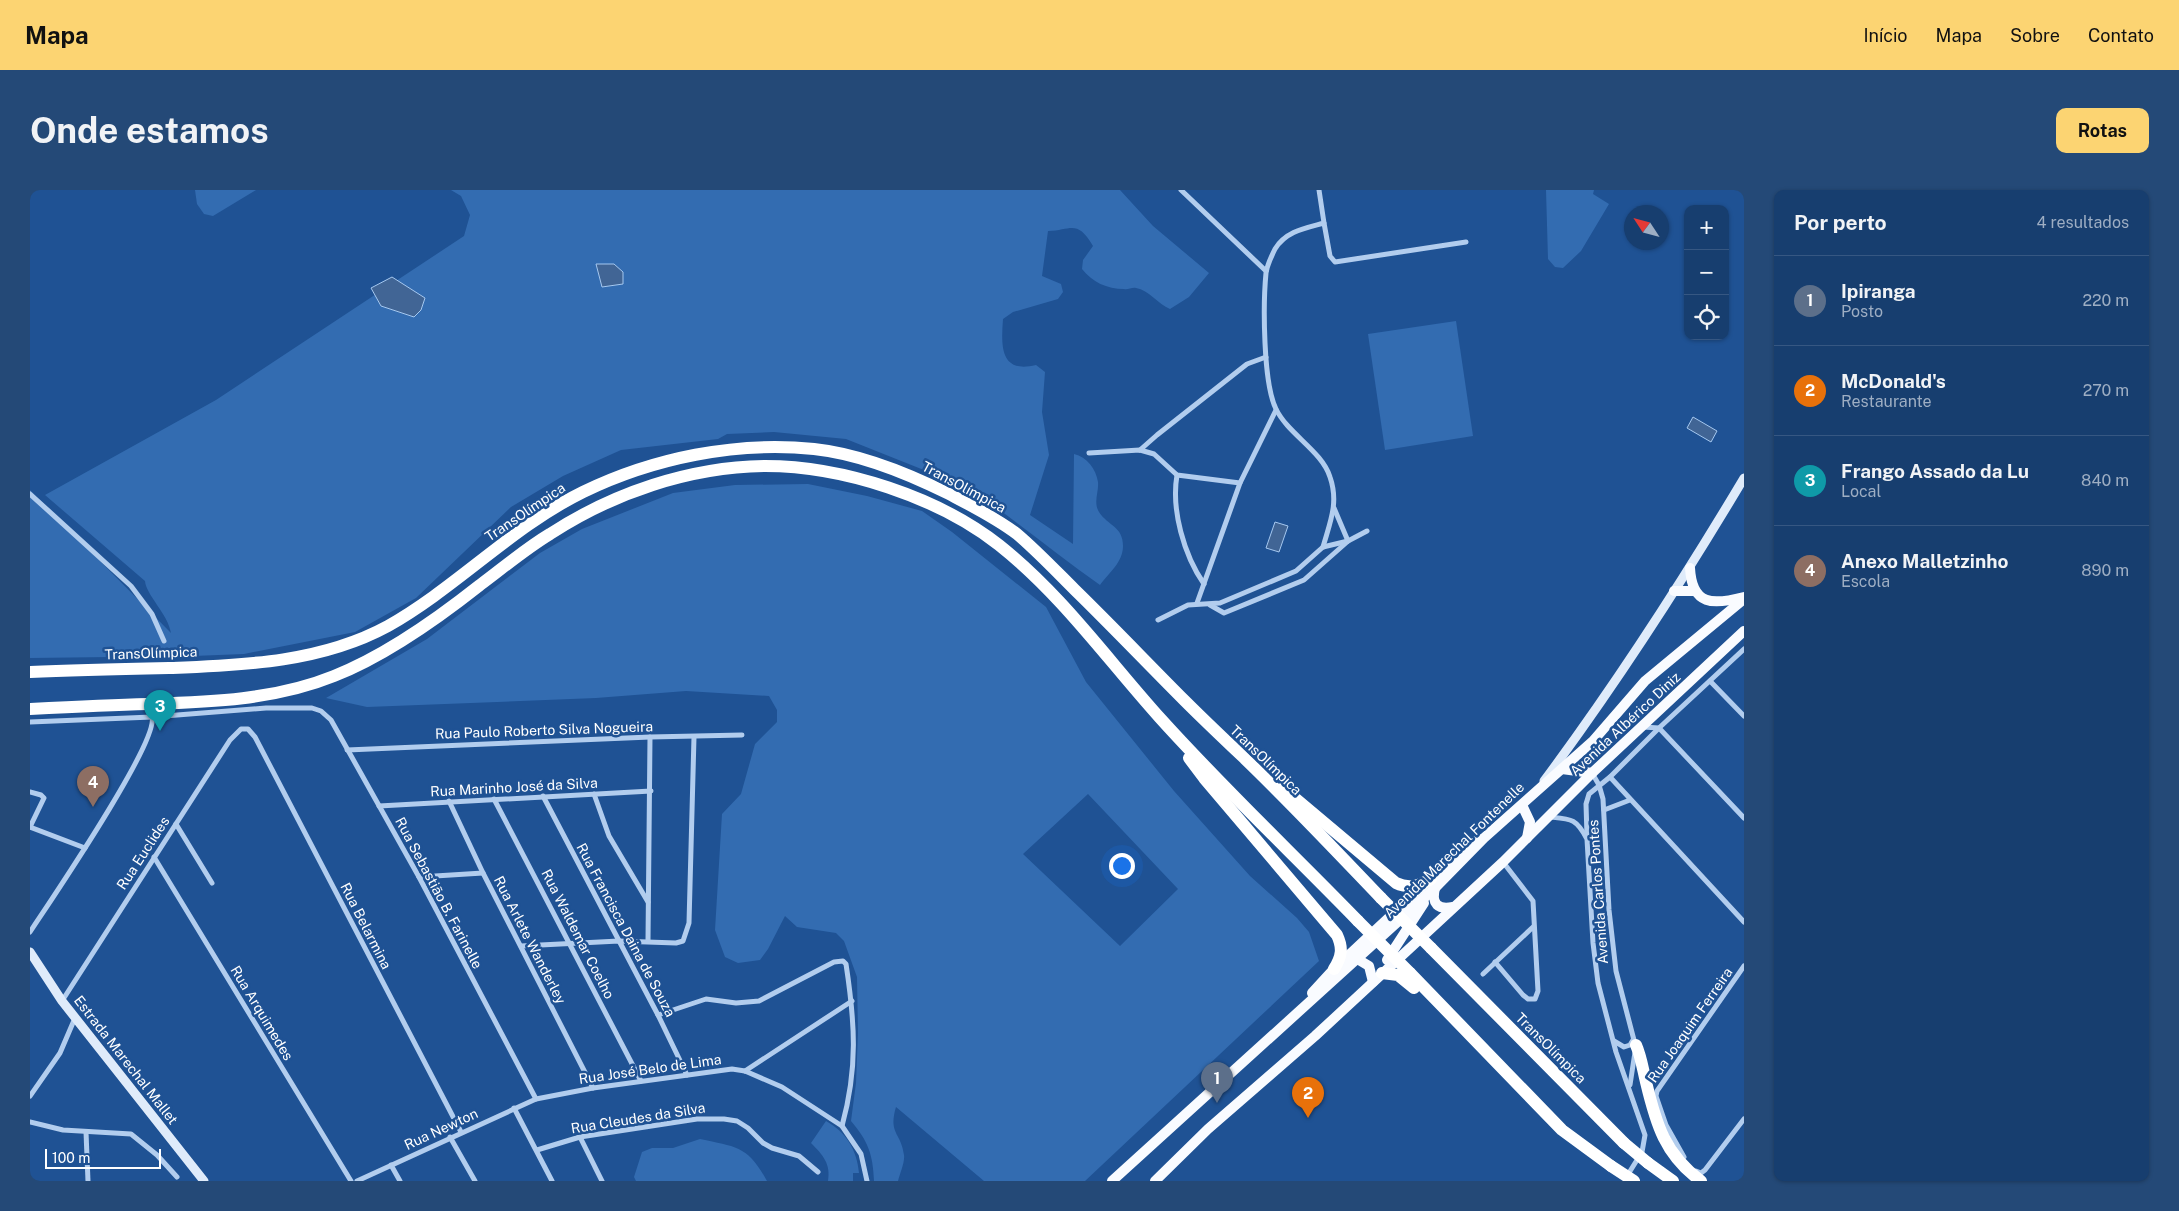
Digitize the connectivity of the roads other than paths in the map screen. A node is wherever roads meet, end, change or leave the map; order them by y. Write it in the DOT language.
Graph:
graph roads {
  1 [pos="1181,190"];
  2 [pos="1319,190"];
  3 [pos="1324,223"];
  4 [pos="1466,242"];
  5 [pos="1266,272"];
  6 [pos="1266,357"];
  7 [pos="1276,410"];
  8 [pos="1140,450"];
  9 [pos="1089,453"];
  10 [pos="1177,475"];
  11 [pos="1744,478"];
  12 [pos="1240,483"];
  13 [pos="30,494"];
  14 [pos="1334,508"];
  15 [pos="1367,531"];
  16 [pos="1348,541"];
  17 [pos="1323,547"];
  18 [pos="1690,568"];
  19 [pos="1204,584"];
  20 [pos="1674,591"];
  21 [pos="1694,591"];
  22 [pos="1744,598"];
  23 [pos="1198,604"];
  24 [pos="1210,605"];
  25 [pos="1158,620"];
  26 [pos="1744,631"];
  27 [pos="164,641"];
  28 [pos="1744,649"];
  29 [pos="30,672"];
  30 [pos="1710,681"];
  31 [pos="30,709"];
  32 [pos="1744,716"];
  33 [pos="152,717"];
  34 [pos="30,722"];
  35 [pos="1643,727"];
  36 [pos="1659,728"];
  37 [pos="251,732"];
  38 [pos="742,735"];
  39 [pos="650,737"];
  40 [pos="694,737"];
  41 [pos="1178,738"];
  42 [pos="347,750"];
  43 [pos="1242,756"];
  44 [pos="1562,769"];
  45 [pos="1592,773"];
  46 [pos="1610,777"];
  47 [pos="1599,785"];
  48 [pos="651,791"];
  49 [pos="30,792"];
  50 [pos="1534,793"];
  51 [pos="594,794"];
  52 [pos="543,796"];
  53 [pos="494,799"];
  54 [pos="1630,800"];
  55 [pos="449,801"];
  56 [pos="1522,805"];
  57 [pos="379,806"];
  58 [pos="1604,810"];
  59 [pos="1549,817"];
  60 [pos="1744,818"];
  61 [pos="176,824"];
  62 [pos="30,827"];
  63 [pos="1527,838"];
  64 [pos="1587,839"];
  65 [pos="85,848"];
  66 [pos="154,857"];
  67 [pos="1503,862"];
  68 [pos="483,873"];
  69 [pos="419,877"];
  70 [pos="212,883"];
  71 [pos="1431,888"];
  72 [pos="648,902"];
  73 [pos="1453,907"];
  74 [pos="1744,922"];
  75 [pos="1533,927"];
  76 [pos="30,932"];
  77 [pos="619,941"];
  78 [pos="648,941"];
  79 [pos="569,942"];
  80 [pos="521,946"];
  81 [pos="30,952"];
  82 [pos="1359,960"];
  83 [pos="1495,962"];
  84 [pos="1744,966"];
  85 [pos="1334,969"];
  86 [pos="1391,974"];
  87 [pos="1483,974"];
  88 [pos="62,1001"];
  89 [pos="852,1001"];
  90 [pos="1306,1008"];
  91 [pos="658,1015"];
  92 [pos="75,1018"];
  93 [pos="1614,1041"];
  94 [pos="1635,1042"];
  95 [pos="745,1071"];
  96 [pos="687,1074"];
  97 [pos="641,1080"];
  98 [pos="593,1088"];
  99 [pos="1630,1088"];
  100 [pos="30,1096"];
  101 [pos="536,1099"];
  102 [pos="514,1108"];
  103 [pos="1744,1119"];
  104 [pos="30,1122"];
  105 [pos="842,1126"];
  106 [pos="86,1132"];
  107 [pos="461,1132"];
  108 [pos="450,1137"];
  109 [pos="580,1137"];
  110 [pos="537,1150"];
  111 [pos="391,1165"];
  112 [pos="818,1172"];
  113 [pos="177,1177"];
  114 [pos="199,1178"];
  115 [pos="88,1181"];
  116 [pos="351,1181"];
  117 [pos="357,1181"];
  118 [pos="400,1181"];
  119 [pos="476,1181"];
  120 [pos="552,1181"];
  121 [pos="602,1181"];
  122 [pos="867,1181"];
  123 [pos="1112,1181"];
  124 [pos="1155,1181"];
  125 [pos="1625,1181"];
  126 [pos="1634,1181"];
  127 [pos="1673,1181"];
  128 [pos="1701,1181"];
  1 -- 5 [label="street"];
  2 -- 3 [label="street"];
  3 -- 4 [label="street"];
  3 -- 5 [label="street"];
  5 -- 6 [label="street"];
  6 -- 7 [label="street"];
  6 -- 8 [label="street"];
  7 -- 12 [label="street"];
  7 -- 14 [label="street"];
  8 -- 9 [label="street"];
  8 -- 10 [label="street"];
  10 -- 12 [label="street"];
  10 -- 19 [label="street"];
  11 -- 18 [label="main road, Avenida Marechal Fontenelle"];
  12 -- 19 [label="street"];
  13 -- 27 [label="street"];
  14 -- 16 [label="street"];
  14 -- 17 [label="street"];
  15 -- 16 [label="street"];
  16 -- 17 [label="street"];
  16 -- 24 [label="street"];
  17 -- 24 [label="street"];
  18 -- 20 [label="main road, Avenida Marechal Fontenelle"];
  18 -- 21 [label="main road"];
  19 -- 23 [label="street"];
  20 -- 21 [label="main road"];
  20 -- 50 [label="main road, Avenida Marechal Fontenelle"];
  21 -- 22 [label="main road"];
  22 -- 44 [label="main road, Avenida Albérico Diniz"];
  23 -- 24 [label="street"];
  23 -- 25 [label="street"];
  26 -- 35 [label="main road, Avenida Albérico Diniz"];
  28 -- 30 [label="street"];
  29 -- 43 [label="highway, TransOlímpica"];
  30 -- 32 [label="street"];
  30 -- 36 [label="street"];
  31 -- 41 [label="highway"];
  33 -- 34 [label="street"];
  33 -- 42 [label="street, Rua Sebastião B. Farinelle"];
  33 -- 65 [label="street"];
  35 -- 36 [label="street"];
  35 -- 45 [label="main road, Avenida Albérico Diniz"];
  36 -- 46 [label="street"];
  36 -- 60 [label="street"];
  37 -- 61 [label="street, Rua Euclides"];
  37 -- 107 [label="street, Rua Belarmina"];
  38 -- 40 [label="street, Rua Paulo Roberto Silva Nogueira"];
  39 -- 40 [label="street, Rua Paulo Roberto Silva Nogueira"];
  39 -- 42 [label="street, Rua Paulo Roberto Silva Nogueira"];
  39 -- 48 [label="street"];
  40 -- 78 [label="street"];
  41 -- 85 [label="highway"];
  41 -- 86 [label="highway, bridge"];
  42 -- 57 [label="street, Rua Sebastião B. Farinelle"];
  43 -- 71 [label="highway"];
  43 -- 127 [label="highway, TransOlímpica, bridge"];
  44 -- 45 [label="main road"];
  44 -- 50 [label="main road, Avenida Albérico Diniz"];
  45 -- 47 [label="street, Avenida Carlos Pontes"];
  45 -- 59 [label="main road, Avenida Albérico Diniz"];
  46 -- 47 [label="street"];
  46 -- 54 [label="street"];
  47 -- 58 [label="street, Avenida Carlos Pontes"];
  47 -- 64 [label="street"];
  48 -- 51 [label="street, Rua Marinho José da Silva"];
  48 -- 72 [label="street"];
  49 -- 62 [label="street"];
  50 -- 56 [label="main road, Avenida Marechal Fontenelle"];
  51 -- 52 [label="street, Rua Marinho José da Silva"];
  51 -- 72 [label="street"];
  52 -- 53 [label="street, Rua Marinho José da Silva"];
  52 -- 77 [label="street, Rua Francisca Daina de Souza"];
  53 -- 55 [label="street, Rua Marinho José da Silva"];
  53 -- 79 [label="street, Rua Waldemar Coelho"];
  54 -- 58 [label="street"];
  54 -- 74 [label="street"];
  55 -- 57 [label="street, Rua Marinho José da Silva"];
  55 -- 68 [label="street, Rua Arlete Wanderley"];
  56 -- 63 [label="main road"];
  56 -- 71 [label="main road, Avenida Marechal Fontenelle"];
  57 -- 69 [label="street, Rua Sebastião B. Farinelle"];
  58 -- 94 [label="street, Avenida Carlos Pontes"];
  59 -- 63 [label="main road, Avenida Albérico Diniz"];
  59 -- 64 [label="street, Avenida Carlos Pontes"];
  61 -- 66 [label="street, Rua Euclides"];
  61 -- 70 [label="street"];
  62 -- 65 [label="street"];
  63 -- 67 [label="main road"];
  64 -- 93 [label="street, Avenida Carlos Pontes"];
  65 -- 76 [label="street"];
  66 -- 88 [label="street, Rua Euclides"];
  66 -- 116 [label="street, Rua Arquimedes"];
  67 -- 73 [label="main road"];
  67 -- 75 [label="street"];
  68 -- 69 [label="street"];
  68 -- 80 [label="street, Rua Arlete Wanderley"];
  69 -- 101 [label="street, Rua Sebastião B. Farinelle"];
  71 -- 73 [label="main road"];
  71 -- 82 [label="main road, Avenida Marechal Fontenelle"];
  71 -- 85 [label="main road"];
  71 -- 86 [label="main road"];
  72 -- 78 [label="street"];
  73 -- 86 [label="main road"];
  75 -- 83 [label="street"];
  75 -- 83 [label="street"];
  77 -- 78 [label="street"];
  77 -- 79 [label="street"];
  77 -- 91 [label="street, Rua Francisca Daina de Souza"];
  79 -- 80 [label="street"];
  79 -- 97 [label="street, Rua Waldemar Coelho"];
  80 -- 98 [label="street, Rua Arlete Wanderley"];
  81 -- 88 [label="main road, Estrada Marechal Mallet"];
  82 -- 86 [label="main road"];
  82 -- 90 [label="main road, Avenida Marechal Fontenelle"];
  83 -- 87 [label="street"];
  84 -- 103 [label="street, Rua Joaquim Ferreira"];
  85 -- 90 [label="main road"];
  86 -- 124 [label="main road"];
  86 -- 126 [label="highway, bridge"];
  88 -- 92 [label="main road, Estrada Marechal Mallet"];
  89 -- 91 [label="street"];
  89 -- 95 [label="street"];
  89 -- 105 [label="street"];
  90 -- 123 [label="main road, Avenida Marechal Fontenelle"];
  91 -- 96 [label="street, Rua Francisca Daina de Souza"];
  92 -- 100 [label="street"];
  92 -- 114 [label="main road, Estrada Marechal Mallet"];
  93 -- 94 [label="street"];
  93 -- 99 [label="street, Avenida Carlos Pontes"];
  94 -- 99 [label="street, Avenida Carlos Pontes"];
  94 -- 128 [label="highway"];
  95 -- 96 [label="street, Rua José Belo de Lima"];
  95 -- 105 [label="street, Rua José Belo de Lima"];
  96 -- 97 [label="street, Rua José Belo de Lima"];
  97 -- 98 [label="street, Rua José Belo de Lima"];
  98 -- 101 [label="street, Rua José Belo de Lima"];
  99 -- 125 [label="street, Avenida Carlos Pontes"];
  101 -- 102 [label="street, Rua Newton"];
  102 -- 107 [label="street, Rua Newton"];
  102 -- 110 [label="street"];
  104 -- 106 [label="street"];
  105 -- 122 [label="street, Rua José Belo de Lima"];
  106 -- 113 [label="street"];
  106 -- 115 [label="street"];
  107 -- 108 [label="street, Rua Newton"];
  108 -- 111 [label="street, Rua Newton"];
  108 -- 119 [label="street"];
  109 -- 110 [label="street, Rua Cleudes da Silva"];
  109 -- 112 [label="street, Rua Cleudes da Silva"];
  109 -- 121 [label="street"];
  110 -- 120 [label="street"];
  111 -- 117 [label="street, Rua Newton"];
  111 -- 118 [label="street"];
}
